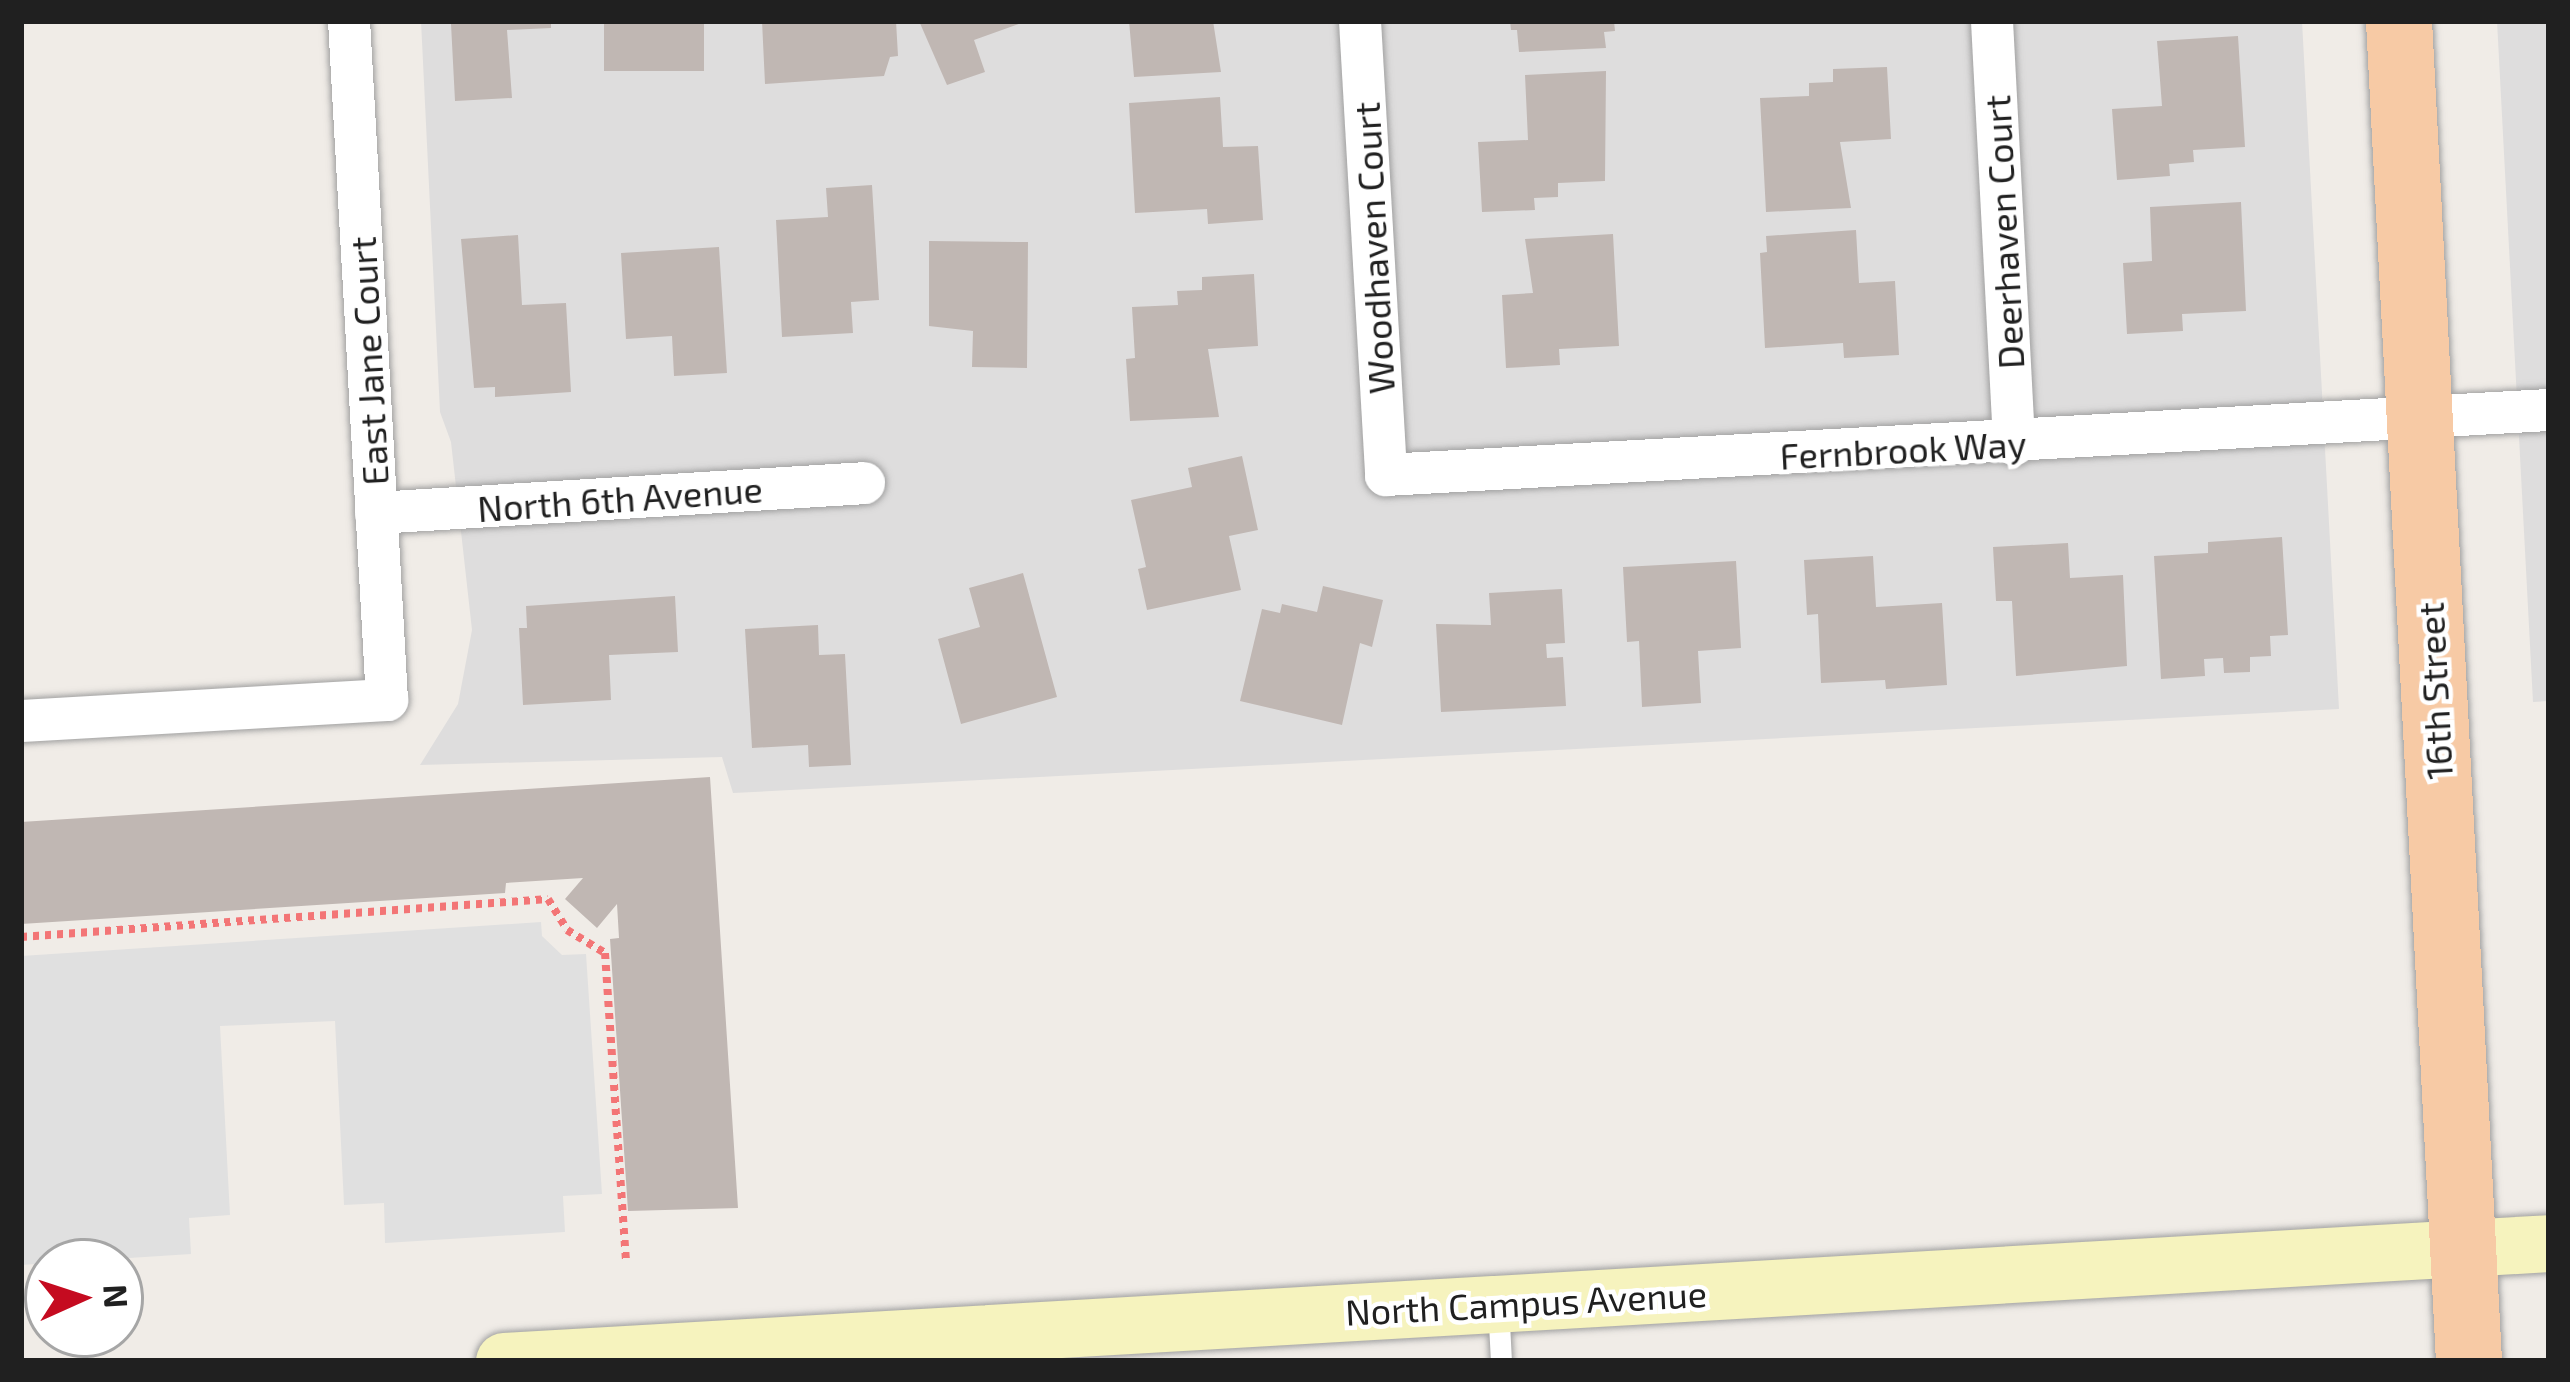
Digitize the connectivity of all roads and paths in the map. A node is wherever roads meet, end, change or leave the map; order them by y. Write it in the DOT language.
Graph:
graph roads {
  1 [pos="349,21"];
  2 [pos="1360,21"];
  3 [pos="1992,21"];
  4 [pos="2399,21"];
  5 [pos="2549,410"];
  6 [pos="2421,420"];
  7 [pos="2014,444"];
  8 [pos="1386,475"];
  9 [pos="864,483"];
  10 [pos="376,513"];
  11 [pos="21,721"];
  12 [pos="21,937"];
  13 [pos="2549,1243"];
  14 [pos="2463,1248"];
  15 [pos="626,1260"];
  16 [pos="1498,1303"];
  17 [pos="504,1361"];
  18 [pos="1501,1361"];
  19 [pos="2469,1361"];
  1 -- 10 [label="street, East Jane Court"];
  2 -- 8 [label="street, Woodhaven Court"];
  3 -- 7 [label="street, Deerhaven Court"];
  4 -- 6 [label="main road, 16th Street"];
  5 -- 6 [label="street, Fernbrook Way"];
  6 -- 7 [label="street, Fernbrook Way"];
  6 -- 14 [label="main road, 16th Street"];
  7 -- 8 [label="street, Fernbrook Way"];
  9 -- 10 [label="street, North 6th Avenue"];
  10 -- 11 [label="street, East Jane Court"];
  12 -- 15 [label="path"];
  13 -- 14 [label="main road, North Campus Avenue"];
  14 -- 16 [label="main road, North Campus Avenue"];
  14 -- 19 [label="main road, 16th Street"];
  16 -- 17 [label="main road, North Campus Avenue"];
  16 -- 18 [label="lane"];
}
